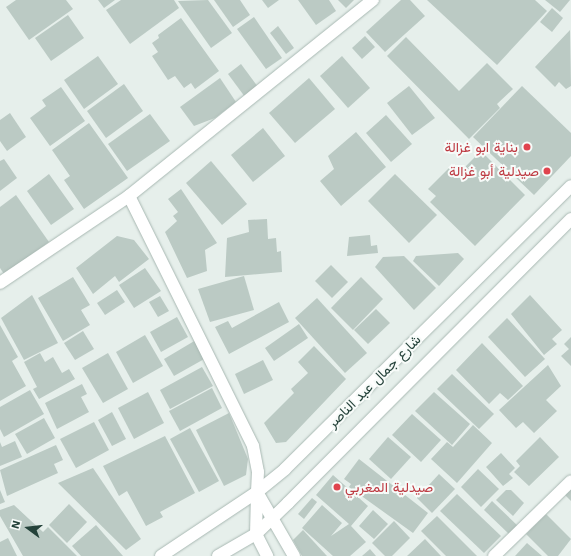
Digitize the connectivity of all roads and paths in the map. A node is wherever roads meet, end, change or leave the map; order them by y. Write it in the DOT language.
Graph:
graph roads {
  1 [pos="373,0"];
  2 [pos="571,186"];
  3 [pos="129,196"];
  4 [pos="571,219"];
  5 [pos="0,283"];
  6 [pos="571,481"];
  7 [pos="257,492"];
  8 [pos="270,517"];
  9 [pos="256,534"];
  10 [pos="161,556"];
  11 [pos="218,556"];
  12 [pos="267,556"];
  13 [pos="294,556"];
  14 [pos="494,556"];
  1 -- 3 [label="main road"];
  2 -- 7 [label="main road, شارع جمال عبد الناصر"];
  3 -- 5 [label="main road"];
  3 -- 7 [label="main road"];
  4 -- 8 [label="main road, شارع جمال عبد الناصر"];
  6 -- 14 [label="main road"];
  7 -- 8 [label="main road"];
  7 -- 9 [label="main road"];
  7 -- 10 [label="main road, شارع جمال عبد الناصر"];
  8 -- 9 [label="main road, شارع جمال عبد الناصر"];
  8 -- 13 [label="main road"];
  9 -- 11 [label="main road, شارع جمال عبد الناصر"];
  9 -- 12 [label="main road"];
}
